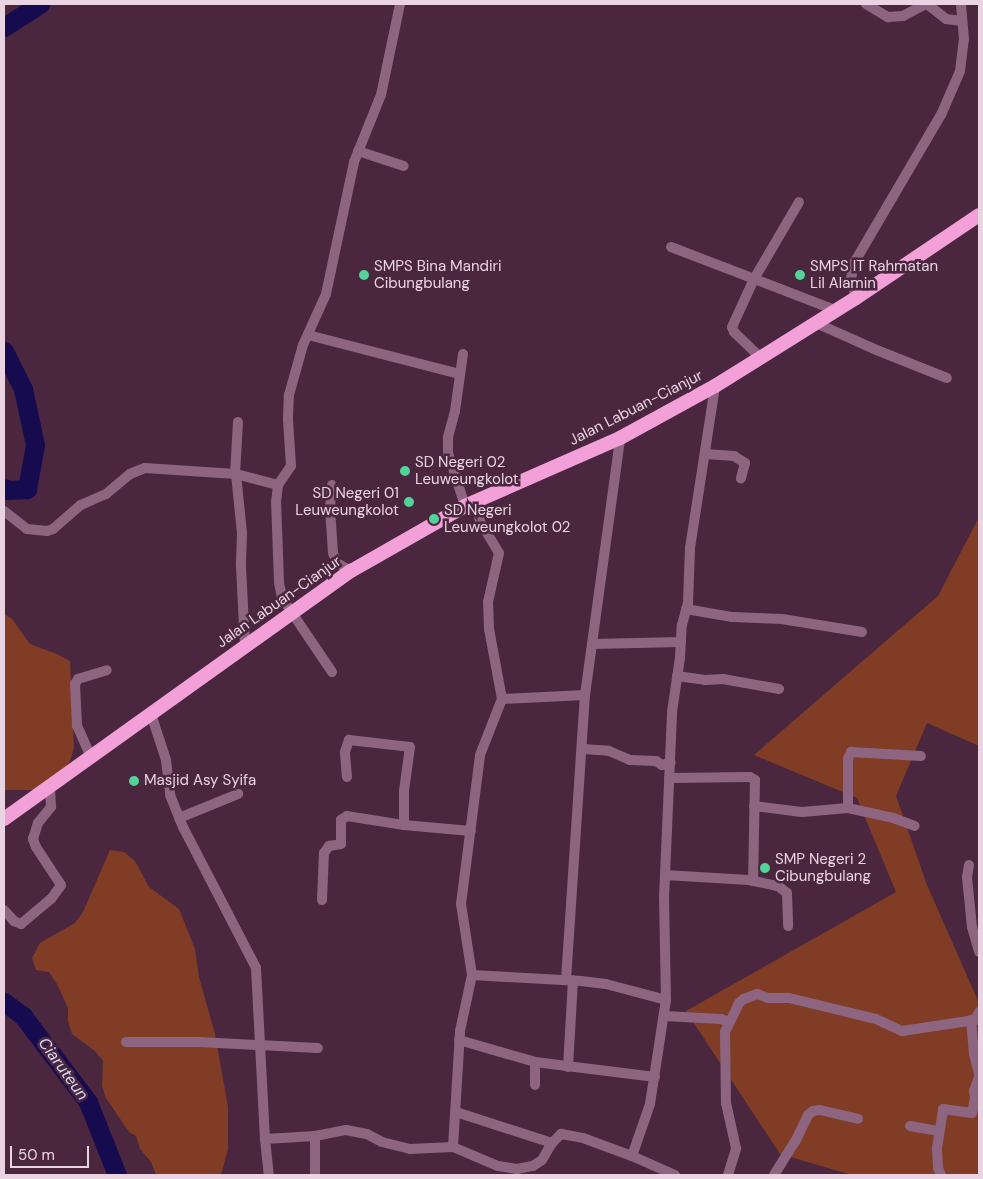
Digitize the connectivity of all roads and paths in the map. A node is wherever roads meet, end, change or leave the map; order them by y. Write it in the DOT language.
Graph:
graph roads {
  1 [pos="400,4"];
  2 [pos="866,4"];
  3 [pos="927,4"];
  4 [pos="961,4"];
  5 [pos="962,21"];
  6 [pos="358,151"];
  7 [pos="404,166"];
  8 [pos="799,202"];
  9 [pos="979,215"];
  10 [pos="671,247"];
  11 [pos="754,280"];
  12 [pos="856,298"];
  13 [pos="835,310"];
  14 [pos="816,323"];
  15 [pos="308,335"];
  16 [pos="463,354"];
  17 [pos="761,358"];
  18 [pos="460,374"];
  19 [pos="947,378"];
  20 [pos="716,386"];
  21 [pos="238,422"];
  22 [pos="620,438"];
  23 [pos="706,454"];
  24 [pos="235,474"];
  25 [pos="741,478"];
  26 [pos="278,485"];
  27 [pos="332,485"];
  28 [pos="470,504"];
  29 [pos="4,511"];
  30 [pos="351,571"];
  31 [pos="686,609"];
  32 [pos="292,611"];
  33 [pos="862,632"];
  34 [pos="681,642"];
  35 [pos="592,644"];
  36 [pos="245,645"];
  37 [pos="107,670"];
  38 [pos="332,672"];
  39 [pos="677,676"];
  40 [pos="779,689"];
  41 [pos="585,695"];
  42 [pos="502,699"];
  43 [pos="151,714"];
  44 [pos="583,749"];
  45 [pos="921,756"];
  46 [pos="91,757"];
  47 [pos="671,762"];
  48 [pos="346,777"];
  49 [pos="669,778"];
  50 [pos="50,788"];
  51 [pos="238,794"];
  52 [pos="754,806"];
  53 [pos="848,808"];
  54 [pos="180,818"];
  55 [pos="4,819"];
  56 [pos="404,825"];
  57 [pos="916,826"];
  58 [pos="471,831"];
  59 [pos="969,865"];
  60 [pos="665,875"];
  61 [pos="753,881"];
  62 [pos="322,900"];
  63 [pos="4,910"];
  64 [pos="788,926"];
  65 [pos="979,952"];
  66 [pos="472,975"];
  67 [pos="569,980"];
  68 [pos="666,1000"];
  69 [pos="979,1012"];
  70 [pos="664,1016"];
  71 [pos="971,1020"];
  72 [pos="729,1022"];
  73 [pos="460,1040"];
  74 [pos="126,1042"];
  75 [pos="261,1044"];
  76 [pos="318,1048"];
  77 [pos="535,1062"];
  78 [pos="568,1067"];
  79 [pos="979,1075"];
  80 [pos="655,1078"];
  81 [pos="535,1085"];
  82 [pos="456,1112"];
  83 [pos="858,1119"];
  84 [pos="910,1126"];
  85 [pos="938,1131"];
  86 [pos="315,1136"];
  87 [pos="265,1139"];
  88 [pos="552,1143"];
  89 [pos="453,1147"];
  90 [pos="632,1156"];
  91 [pos="504,1171"];
  92 [pos="661,1172"];
  93 [pos="269,1175"];
  94 [pos="315,1175"];
  95 [pos="675,1175"];
  96 [pos="728,1175"];
  97 [pos="774,1175"];
  98 [pos="942,1175"];
  1 -- 6 [label="street"];
  2 -- 3 [label="street"];
  3 -- 5 [label="street"];
  4 -- 5 [label="street"];
  5 -- 12 [label="street"];
  6 -- 7 [label="street"];
  6 -- 15 [label="street"];
  8 -- 11 [label="street"];
  9 -- 12 [label="highway, Jalan Labuan-Cianjur"];
  10 -- 11 [label="street"];
  11 -- 13 [label="street"];
  11 -- 17 [label="street"];
  12 -- 13 [label="highway, Jalan Labuan-Cianjur"];
  13 -- 14 [label="highway, Jalan Labuan-Cianjur"];
  14 -- 17 [label="highway, Jalan Labuan-Cianjur"];
  14 -- 19 [label="street"];
  15 -- 18 [label="street"];
  15 -- 26 [label="street"];
  16 -- 18 [label="street"];
  17 -- 20 [label="highway, Jalan Labuan-Cianjur"];
  18 -- 28 [label="street"];
  20 -- 22 [label="highway, Jalan Labuan-Cianjur"];
  20 -- 23 [label="street"];
  21 -- 24 [label="street"];
  22 -- 28 [label="highway, Jalan Labuan-Cianjur"];
  22 -- 35 [label="street"];
  23 -- 25 [label="street"];
  23 -- 31 [label="street"];
  24 -- 26 [label="street"];
  24 -- 29 [label="street"];
  24 -- 36 [label="street"];
  26 -- 32 [label="street"];
  27 -- 30 [label="street"];
  28 -- 30 [label="highway, Jalan Labuan-Cianjur"];
  28 -- 42 [label="street"];
  30 -- 32 [label="highway, Jalan Labuan-Cianjur"];
  31 -- 33 [label="street"];
  31 -- 34 [label="street"];
  32 -- 36 [label="highway, Jalan Labuan-Cianjur"];
  32 -- 38 [label="street"];
  34 -- 35 [label="street"];
  34 -- 39 [label="street"];
  35 -- 41 [label="street"];
  36 -- 43 [label="highway, Jalan Labuan-Cianjur"];
  37 -- 46 [label="street"];
  39 -- 40 [label="street"];
  39 -- 47 [label="street"];
  41 -- 42 [label="street"];
  41 -- 44 [label="street"];
  42 -- 58 [label="street"];
  43 -- 46 [label="highway, Jalan Labuan-Cianjur"];
  43 -- 54 [label="street"];
  44 -- 47 [label="street"];
  44 -- 67 [label="street"];
  45 -- 53 [label="street"];
  46 -- 50 [label="highway, Jalan Labuan-Cianjur"];
  47 -- 49 [label="street"];
  48 -- 56 [label="street"];
  49 -- 52 [label="street"];
  49 -- 60 [label="street"];
  50 -- 55 [label="highway, Jalan Labuan-Cianjur"];
  50 -- 63 [label="street"];
  51 -- 54 [label="street"];
  52 -- 53 [label="street"];
  52 -- 61 [label="street"];
  53 -- 57 [label="street"];
  54 -- 75 [label="street"];
  56 -- 58 [label="street"];
  56 -- 62 [label="street"];
  58 -- 66 [label="street"];
  59 -- 65 [label="street"];
  60 -- 61 [label="street"];
  60 -- 68 [label="street"];
  61 -- 64 [label="street"];
  66 -- 67 [label="street"];
  66 -- 73 [label="street"];
  67 -- 68 [label="street"];
  67 -- 78 [label="street"];
  68 -- 70 [label="street"];
  69 -- 71 [label="street"];
  70 -- 72 [label="street"];
  70 -- 80 [label="street"];
  71 -- 72 [label="street"];
  71 -- 79 [label="street"];
  72 -- 96 [label="street"];
  73 -- 77 [label="street"];
  73 -- 82 [label="street"];
  74 -- 75 [label="street"];
  75 -- 76 [label="street"];
  75 -- 87 [label="street"];
  77 -- 78 [label="street"];
  77 -- 81 [label="street"];
  78 -- 80 [label="street"];
  79 -- 85 [label="street"];
  80 -- 90 [label="street"];
  82 -- 88 [label="street"];
  82 -- 89 [label="street"];
  83 -- 97 [label="street"];
  84 -- 85 [label="street"];
  85 -- 98 [label="street"];
  86 -- 87 [label="street"];
  86 -- 89 [label="street"];
  86 -- 94 [label="street"];
  87 -- 93 [label="street"];
  88 -- 90 [label="street"];
  88 -- 91 [label="street"];
  89 -- 91 [label="street"];
  90 -- 92 [label="street"];
  92 -- 95 [label="street"];
}
